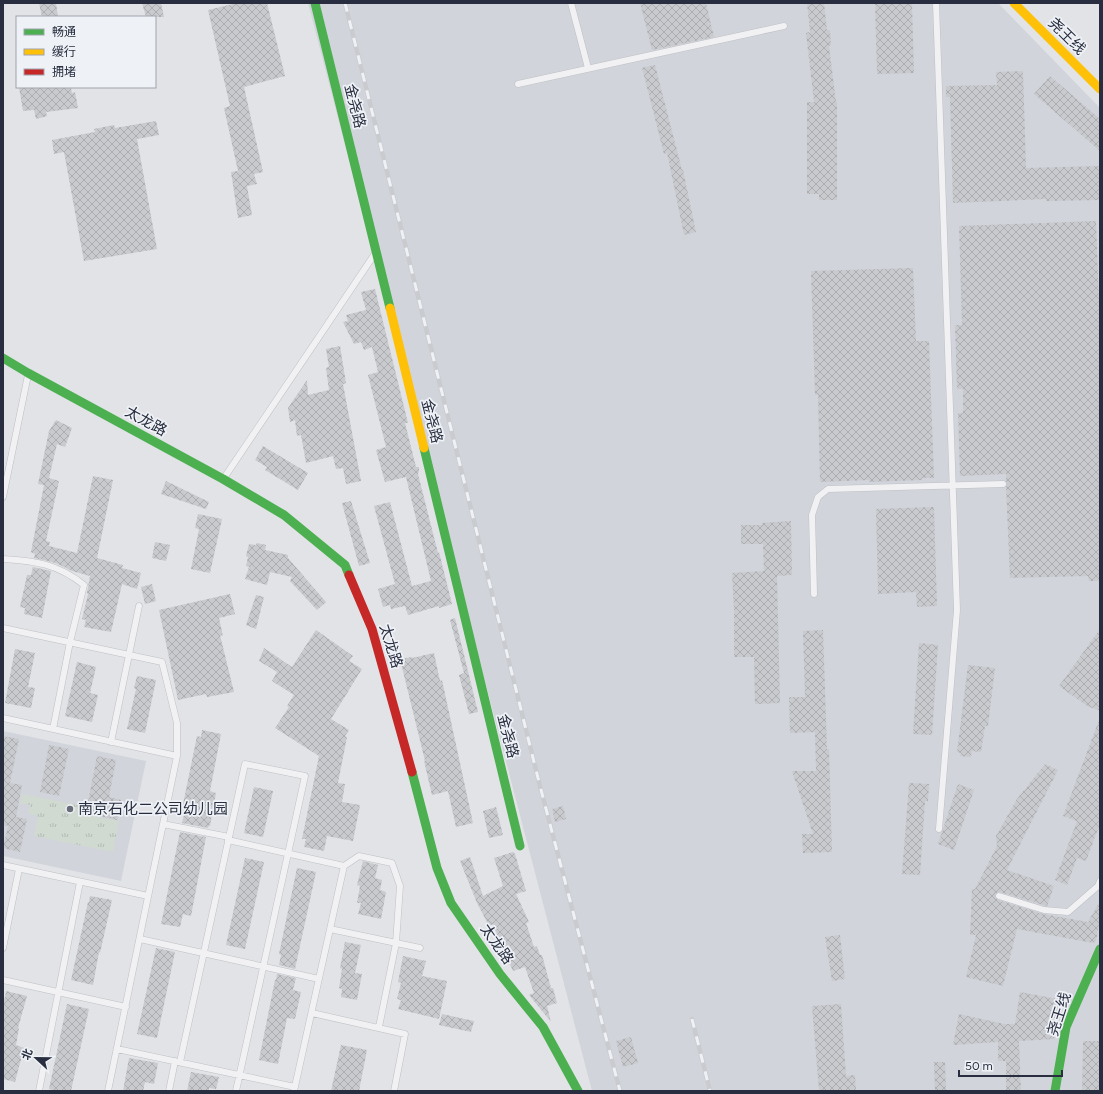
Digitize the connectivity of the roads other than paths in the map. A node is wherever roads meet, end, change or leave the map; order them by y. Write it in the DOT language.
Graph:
graph roads {
  1 [pos="315,3"];
  2 [pos="571,3"];
  3 [pos="936,3"];
  4 [pos="1014,3"];
  5 [pos="784,26"];
  6 [pos="588,68"];
  7 [pos="518,84"];
  8 [pos="1100,89"];
  9 [pos="377,252"];
  10 [pos="3,358"];
  11 [pos="28,373"];
  12 [pos="223,479"];
  13 [pos="1003,484"];
  14 [pos="953,485"];
  15 [pos="3,497"];
  16 [pos="3,559"];
  17 [pos="814,594"];
  18 [pos="139,606"];
  19 [pos="3,628"];
  20 [pos="70,642"];
  21 [pos="129,655"];
  22 [pos="3,718"];
  23 [pos="53,729"];
  24 [pos="111,742"];
  25 [pos="177,756"];
  26 [pos="163,824"];
  27 [pos="939,830"];
  28 [pos="229,839"];
  29 [pos="520,846"];
  30 [pos="288,853"];
  31 [pos="4,865"];
  32 [pos="344,866"];
  33 [pos="19,869"];
  34 [pos="3,873"];
  35 [pos="1100,881"];
  36 [pos="80,882"];
  37 [pos="148,896"];
  38 [pos="999,896"];
  39 [pos="330,929"];
  40 [pos="140,939"];
  41 [pos="396,943"];
  42 [pos="3,948"];
  43 [pos="420,948"];
  44 [pos="1100,949"];
  45 [pos="204,953"];
  46 [pos="264,967"];
  47 [pos="319,979"];
  48 [pos="3,980"];
  49 [pos="58,992"];
  50 [pos="126,1007"];
  51 [pos="312,1013"];
  52 [pos="379,1027"];
  53 [pos="117,1049"];
  54 [pos="178,1062"];
  55 [pos="240,1075"];
  56 [pos="295,1089"];
  57 [pos="39,1091"];
  58 [pos="108,1091"];
  59 [pos="169,1091"];
  60 [pos="236,1091"];
  61 [pos="394,1091"];
  62 [pos="578,1091"];
  63 [pos="1055,1091"];
  1 -- 9 [label="street, 金尧路"];
  2 -- 6 [label="lane"];
  3 -- 14 [label="lane"];
  4 -- 8 [label="street, 尧王线"];
  5 -- 6 [label="lane"];
  6 -- 7 [label="lane"];
  9 -- 12 [label="lane"];
  9 -- 29 [label="street, 金尧路"];
  10 -- 11 [label="street, 太龙路"];
  11 -- 12 [label="street, 太龙路"];
  11 -- 15 [label="lane"];
  12 -- 62 [label="street, 太龙路"];
  13 -- 14 [label="lane"];
  14 -- 17 [label="lane"];
  14 -- 27 [label="lane"];
  16 -- 20 [label="lane"];
  18 -- 21 [label="lane"];
  19 -- 20 [label="lane"];
  20 -- 21 [label="lane"];
  20 -- 23 [label="lane"];
  21 -- 24 [label="lane"];
  21 -- 25 [label="lane"];
  22 -- 23 [label="lane"];
  23 -- 24 [label="lane"];
  24 -- 25 [label="lane"];
  25 -- 26 [label="lane"];
  26 -- 28 [label="lane"];
  26 -- 37 [label="lane"];
  28 -- 30 [label="lane"];
  28 -- 30 [label="lane"];
  28 -- 45 [label="lane"];
  30 -- 32 [label="lane"];
  30 -- 46 [label="lane"];
  31 -- 33 [label="lane"];
  31 -- 34 [label="lane"];
  32 -- 39 [label="lane"];
  32 -- 41 [label="lane"];
  33 -- 36 [label="lane"];
  33 -- 42 [label="lane"];
  35 -- 38 [label="lane"];
  36 -- 37 [label="lane"];
  36 -- 49 [label="lane"];
  37 -- 40 [label="lane"];
  39 -- 41 [label="lane"];
  39 -- 47 [label="lane"];
  40 -- 45 [label="lane"];
  40 -- 50 [label="lane"];
  41 -- 43 [label="lane"];
  41 -- 52 [label="lane"];
  44 -- 63 [label="street, 尧王线"];
  45 -- 46 [label="lane"];
  45 -- 54 [label="lane"];
  46 -- 47 [label="lane"];
  46 -- 55 [label="lane"];
  47 -- 51 [label="lane"];
  48 -- 49 [label="lane"];
  49 -- 50 [label="lane"];
  49 -- 57 [label="lane"];
  50 -- 53 [label="lane"];
  51 -- 52 [label="lane"];
  51 -- 56 [label="lane"];
  52 -- 61 [label="lane"];
  53 -- 54 [label="lane"];
  53 -- 58 [label="lane"];
  54 -- 55 [label="lane"];
  54 -- 59 [label="lane"];
  55 -- 56 [label="lane"];
  55 -- 60 [label="lane"];
}
